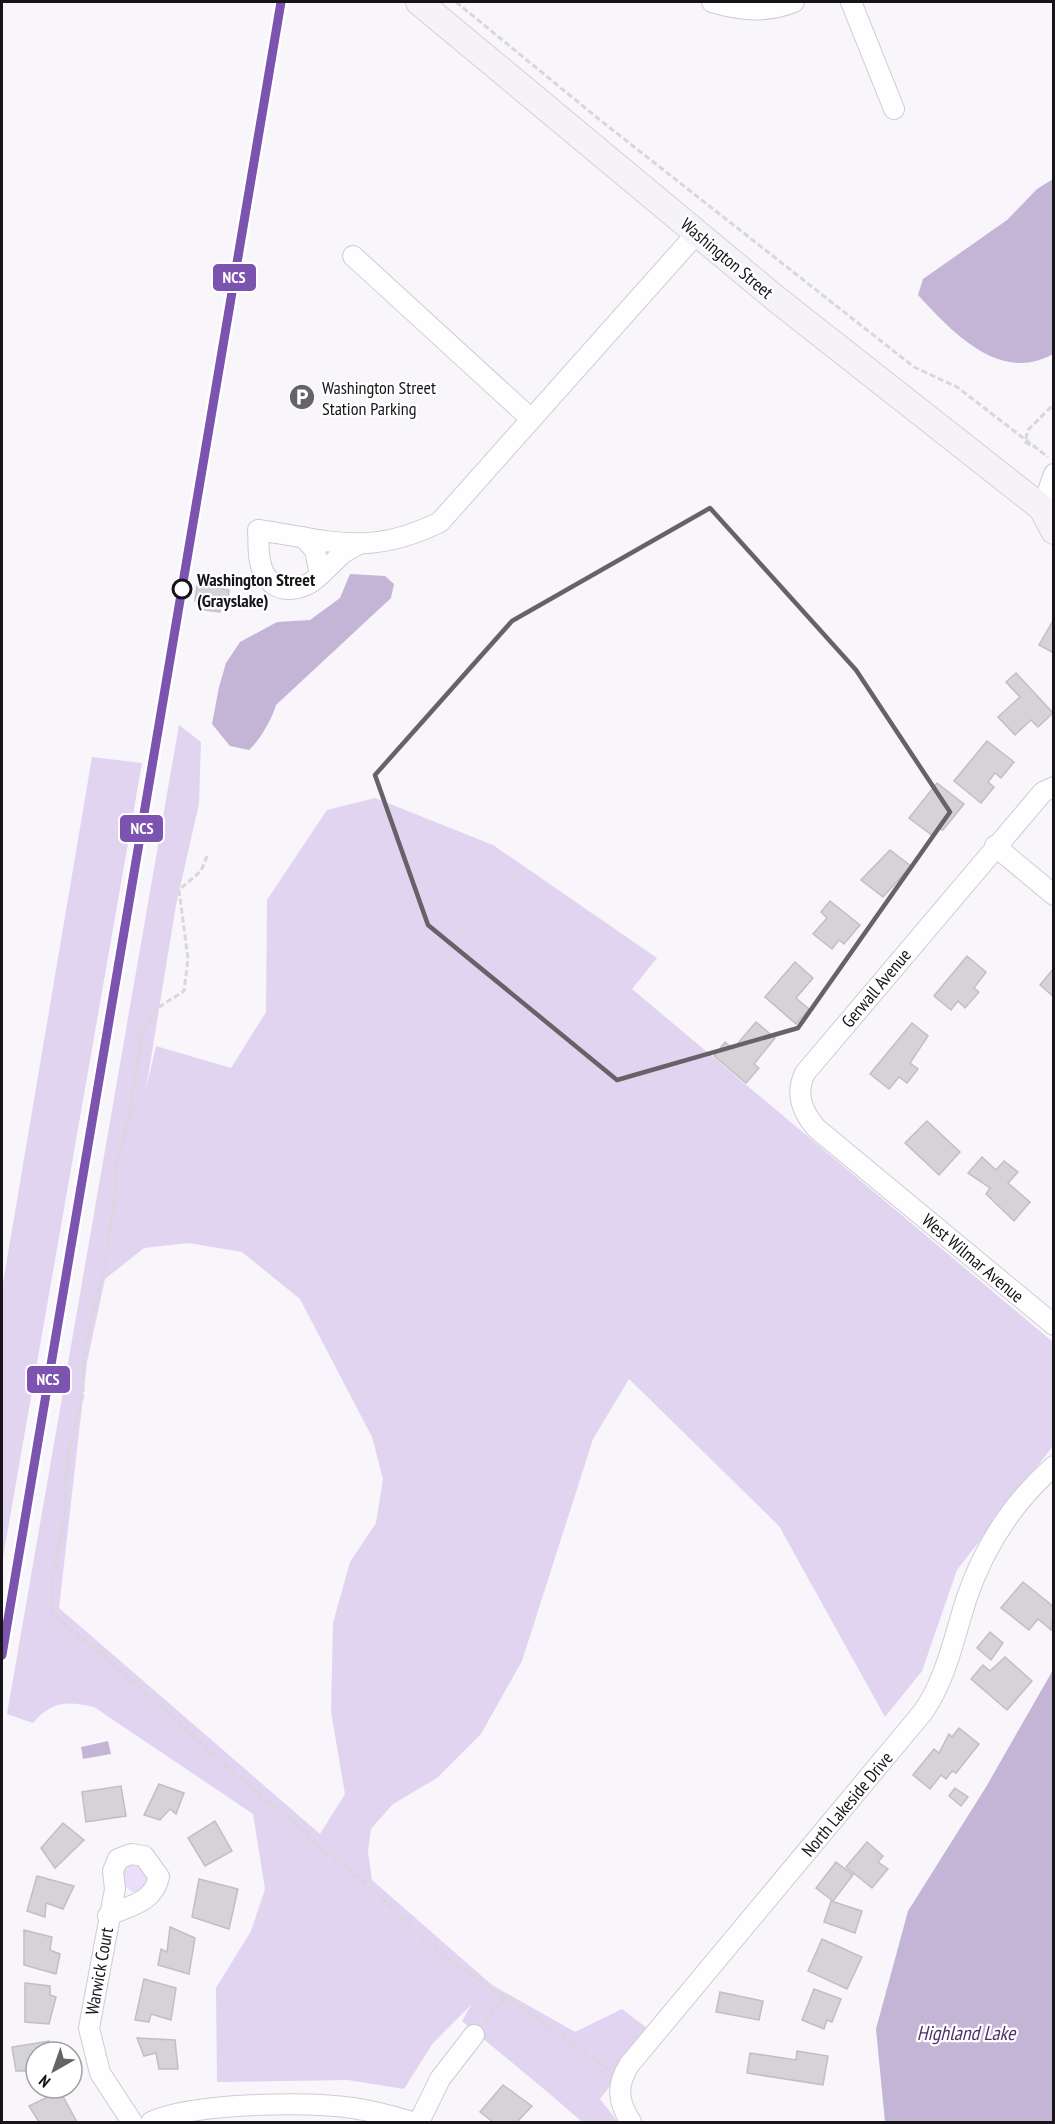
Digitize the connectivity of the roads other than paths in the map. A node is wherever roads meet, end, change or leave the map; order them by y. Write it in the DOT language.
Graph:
graph roads {
  1 [pos="419,2"];
  2 [pos="712,2"];
  3 [pos="794,2"];
  4 [pos="851,2"];
  5 [pos="894,109"];
  6 [pos="697,233"];
  7 [pos="352,256"];
  8 [pos="530,418"];
  9 [pos="1053,474"];
  10 [pos="1050,506"];
  11 [pos="1053,531"];
  12 [pos="303,537"];
  13 [pos="357,545"];
  14 [pos="320,575"];
  15 [pos="1053,787"];
  16 [pos="995,846"];
  17 [pos="1053,895"];
  18 [pos="892,1190"];
  19 [pos="1053,1325"];
  20 [pos="1053,1466"];
  21 [pos="108,1916"];
  22 [pos="474,2035"];
  23 [pos="281,2114"];
  24 [pos="132,2122"];
  25 [pos="151,2122"];
  26 [pos="412,2122"];
  27 [pos="419,2122"];
  28 [pos="631,2122"];
  1 -- 6 [label="main road, Washington Street"];
  2 -- 3 [label="street"];
  4 -- 5 [label="street"];
  6 -- 8 [label="street"];
  6 -- 10 [label="main road, Washington Street"];
  7 -- 8 [label="street"];
  8 -- 13 [label="street"];
  9 -- 10 [label="street"];
  10 -- 11 [label="main road, Washington Street"];
  12 -- 13 [label="street"];
  12 -- 14 [label="street"];
  12 -- 14 [label="street"];
  13 -- 14 [label="street"];
  15 -- 16 [label="street, Gerwall Avenue"];
  16 -- 17 [label="street"];
  16 -- 18 [label="street, Gerwall Avenue"];
  18 -- 19 [label="street, West Wilmar Avenue"];
  20 -- 28 [label="street, North Lakeside Drive"];
  21 -- 24 [label="street, Warwick Court"];
  22 -- 27 [label="street"];
  23 -- 25 [label="street"];
  23 -- 26 [label="street"];
}
